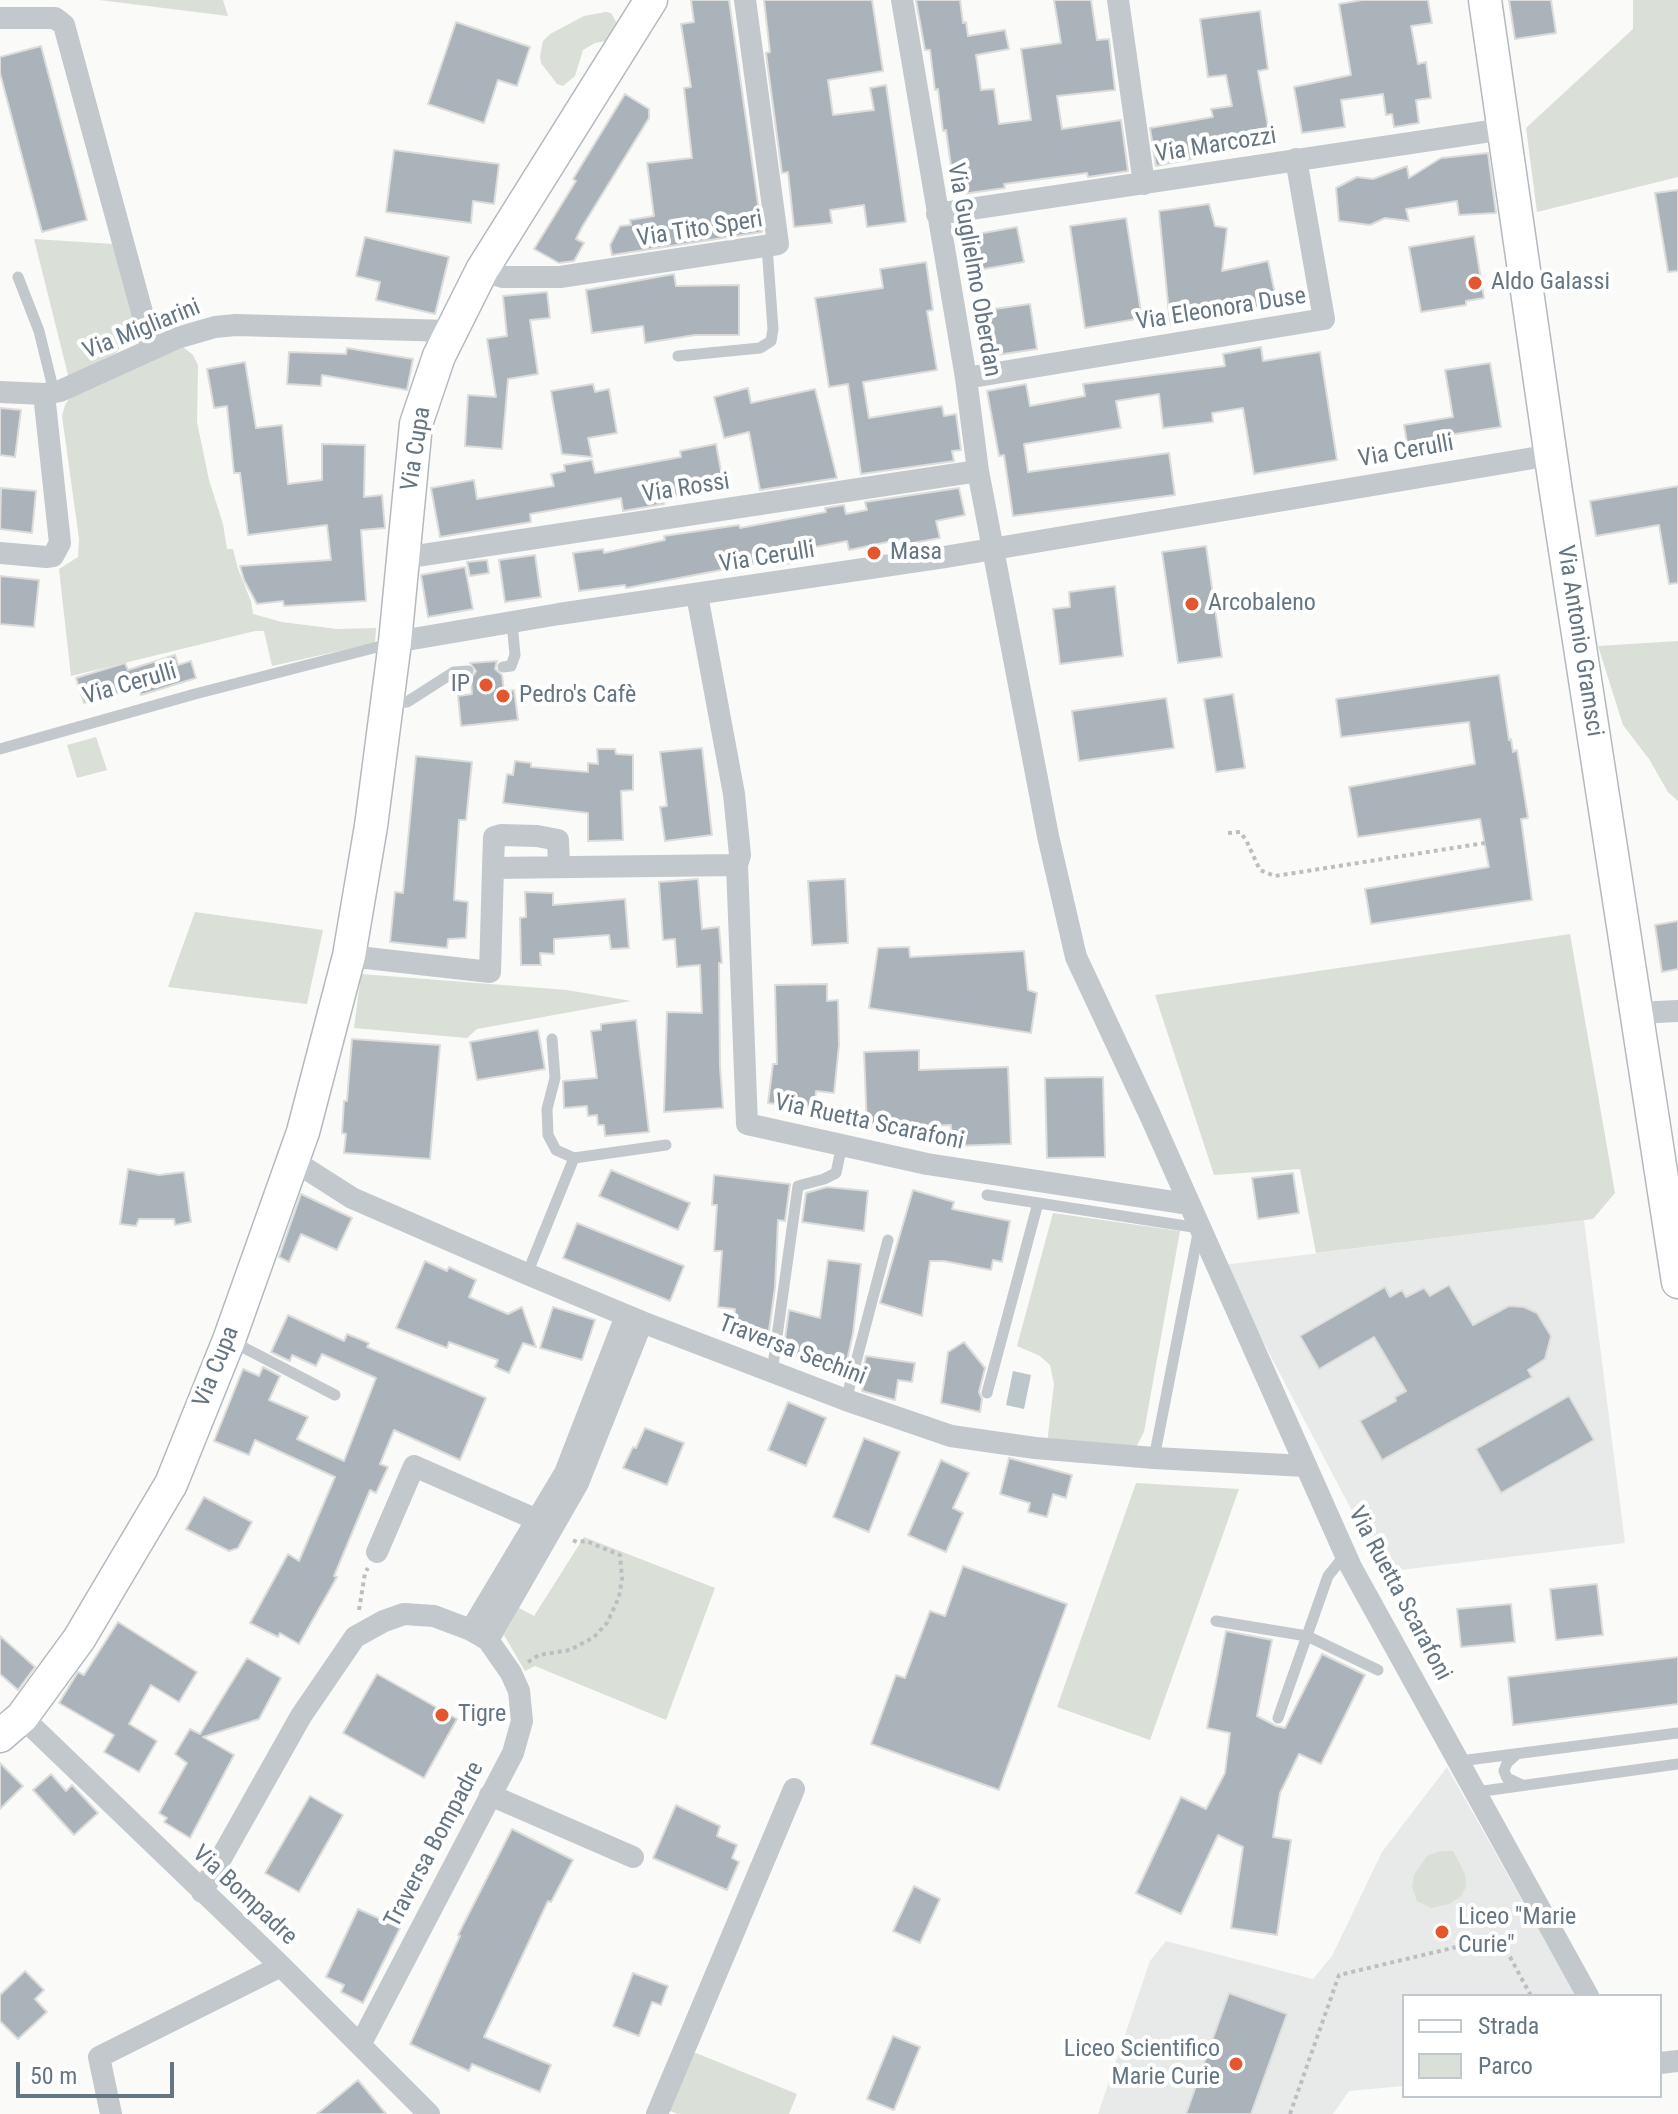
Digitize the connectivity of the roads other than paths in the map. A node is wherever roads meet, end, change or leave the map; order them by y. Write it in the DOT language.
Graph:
graph roads {
  1 [pos="651,0"];
  2 [pos="745,0"];
  3 [pos="902,0"];
  4 [pos="1118,0"];
  5 [pos="1485,0"];
  6 [pos="0,18"];
  7 [pos="1504,129"];
  8 [pos="1296,159"];
  9 [pos="1144,184"];
  10 [pos="937,214"];
  11 [pos="767,246"];
  12 [pos="482,270"];
  13 [pos="18,277"];
  14 [pos="449,331"];
  15 [pos="152,349"];
  16 [pos="678,356"];
  17 [pos="966,378"];
  18 [pos="0,392"];
  19 [pos="49,393"];
  20 [pos="1551,455"];
  21 [pos="978,471"];
  22 [pos="992,549"];
  23 [pos="0,553"];
  24 [pos="403,558"];
  25 [pos="697,595"];
  26 [pos="512,622"];
  27 [pos="395,642"];
  28 [pos="503,667"];
  29 [pos="468,671"];
  30 [pos="385,703"];
  31 [pos="0,749"];
  32 [pos="737,865"];
  33 [pos="559,866"];
  34 [pos="493,868"];
  35 [pos="349,956"];
  36 [pos="1678,1011"];
  37 [pos="1636,1013"];
  38 [pos="552,1039"];
  39 [pos="666,1145"];
  40 [pos="842,1145"];
  41 [pos="574,1158"];
  42 [pos="294,1161"];
  43 [pos="987,1195"];
  44 [pos="1038,1203"];
  45 [pos="1188,1204"];
  46 [pos="1199,1228"];
  47 [pos="888,1240"];
  48 [pos="527,1274"];
  49 [pos="1678,1282"];
  50 [pos="634,1319"];
  51 [pos="229,1340"];
  52 [pos="772,1372"];
  53 [pos="987,1393"];
  54 [pos="335,1395"];
  55 [pos="846,1400"];
  56 [pos="1154,1458"];
  57 [pos="1305,1466"];
  58 [pos="551,1527"];
  59 [pos="377,1552"];
  60 [pos="1345,1555"];
  61 [pos="1216,1621"];
  62 [pos="479,1635"];
  63 [pos="1307,1636"];
  64 [pos="1378,1670"];
  65 [pos="1278,1718"];
  66 [pos="11,1726"];
  67 [pos="1678,1733"];
  68 [pos="1518,1754"];
  69 [pos="1460,1761"];
  70 [pos="1678,1764"];
  71 [pos="1523,1786"];
  72 [pos="794,1789"];
  73 [pos="1475,1792"];
  74 [pos="490,1795"];
  75 [pos="633,1857"];
  76 [pos="202,1892"];
  77 [pos="281,1966"];
  78 [pos="1587,1994"];
  79 [pos="360,2045"];
  80 [pos="111,2114"];
  81 [pos="429,2114"];
  82 [pos="657,2114"];
  1 -- 12 [label="street, Via Cupa"];
  2 -- 11 [label="street, Via Tito Speri"];
  3 -- 10 [label="street, Via Guglielmo Oberdan"];
  4 -- 9 [label="street"];
  5 -- 7 [label="street, Via Antonio Gramsci"];
  6 -- 15 [label="street"];
  7 -- 8 [label="street, Via Marcozzi"];
  7 -- 20 [label="street, Via Antonio Gramsci"];
  8 -- 9 [label="street, Via Marcozzi"];
  8 -- 17 [label="street, Via Eleonora Duse"];
  9 -- 10 [label="street, Via Marcozzi"];
  10 -- 17 [label="street, Via Guglielmo Oberdan"];
  11 -- 12 [label="street, Via Tito Speri"];
  11 -- 16 [label="lane"];
  12 -- 14 [label="street, Via Cupa"];
  13 -- 19 [label="lane"];
  14 -- 15 [label="street, Via Migliarini"];
  14 -- 24 [label="street, Via Cupa"];
  15 -- 19 [label="street, Via Migliarini"];
  17 -- 21 [label="street, Via Guglielmo Oberdan"];
  18 -- 19 [label="street, Via Migliarini"];
  19 -- 23 [label="street"];
  20 -- 22 [label="street, Via Cerulli"];
  20 -- 37 [label="street, Via Antonio Gramsci"];
  21 -- 22 [label="street, Via Guglielmo Oberdan"];
  21 -- 24 [label="street, Via Rossi"];
  22 -- 25 [label="street, Via Cerulli"];
  22 -- 45 [label="street, Via Ruetta Scarafoni"];
  24 -- 27 [label="street, Via Cupa"];
  25 -- 26 [label="street, Via Cerulli"];
  25 -- 32 [label="street"];
  26 -- 27 [label="street, Via Cerulli"];
  26 -- 28 [label="lane"];
  27 -- 30 [label="street, Via Cupa"];
  27 -- 31 [label="lane, Via Cerulli"];
  29 -- 30 [label="lane"];
  30 -- 35 [label="street, Via Cupa"];
  32 -- 33 [label="street"];
  32 -- 40 [label="street, Via Ruetta Scarafoni"];
  33 -- 34 [label="street"];
  33 -- 34 [label="street"];
  34 -- 35 [label="street"];
  35 -- 42 [label="street, Via Cupa"];
  36 -- 37 [label="street"];
  37 -- 49 [label="street, Via Antonio Gramsci"];
  38 -- 41 [label="lane"];
  39 -- 41 [label="lane"];
  40 -- 45 [label="street, Via Ruetta Scarafoni"];
  40 -- 52 [label="lane"];
  41 -- 48 [label="lane"];
  42 -- 48 [label="street, Traversa Sechini"];
  42 -- 51 [label="street, Via Cupa"];
  43 -- 44 [label="lane"];
  44 -- 46 [label="lane"];
  44 -- 53 [label="lane"];
  45 -- 46 [label="street, Via Ruetta Scarafoni"];
  46 -- 56 [label="lane"];
  46 -- 57 [label="street, Via Ruetta Scarafoni"];
  47 -- 55 [label="lane"];
  48 -- 50 [label="street, Traversa Sechini"];
  50 -- 52 [label="street, Traversa Sechini"];
  50 -- 58 [label="street"];
  51 -- 54 [label="lane"];
  51 -- 66 [label="street, Via Cupa"];
  52 -- 55 [label="street, Traversa Sechini"];
  55 -- 56 [label="street, Traversa Sechini"];
  56 -- 57 [label="street, Traversa Sechini"];
  57 -- 60 [label="street, Via Ruetta Scarafoni"];
  58 -- 59 [label="street"];
  58 -- 62 [label="street"];
  60 -- 63 [label="lane"];
  60 -- 69 [label="street, Via Ruetta Scarafoni"];
  61 -- 63 [label="lane"];
  62 -- 74 [label="street, Traversa Bompadre"];
  62 -- 76 [label="street"];
  63 -- 64 [label="lane"];
  63 -- 65 [label="lane"];
  66 -- 76 [label="street, Via Bompadre"];
  67 -- 68 [label="lane"];
  68 -- 69 [label="lane"];
  68 -- 71 [label="lane"];
  69 -- 73 [label="street, Via Ruetta Scarafoni"];
  70 -- 71 [label="lane"];
  71 -- 73 [label="lane"];
  72 -- 82 [label="street"];
  73 -- 78 [label="street, Via Ruetta Scarafoni"];
  74 -- 75 [label="street"];
  74 -- 79 [label="street, Traversa Bompadre"];
  76 -- 77 [label="street, Via Bompadre"];
  77 -- 79 [label="street, Via Bompadre"];
  77 -- 80 [label="street"];
  79 -- 81 [label="street, Via Bompadre"];
}
